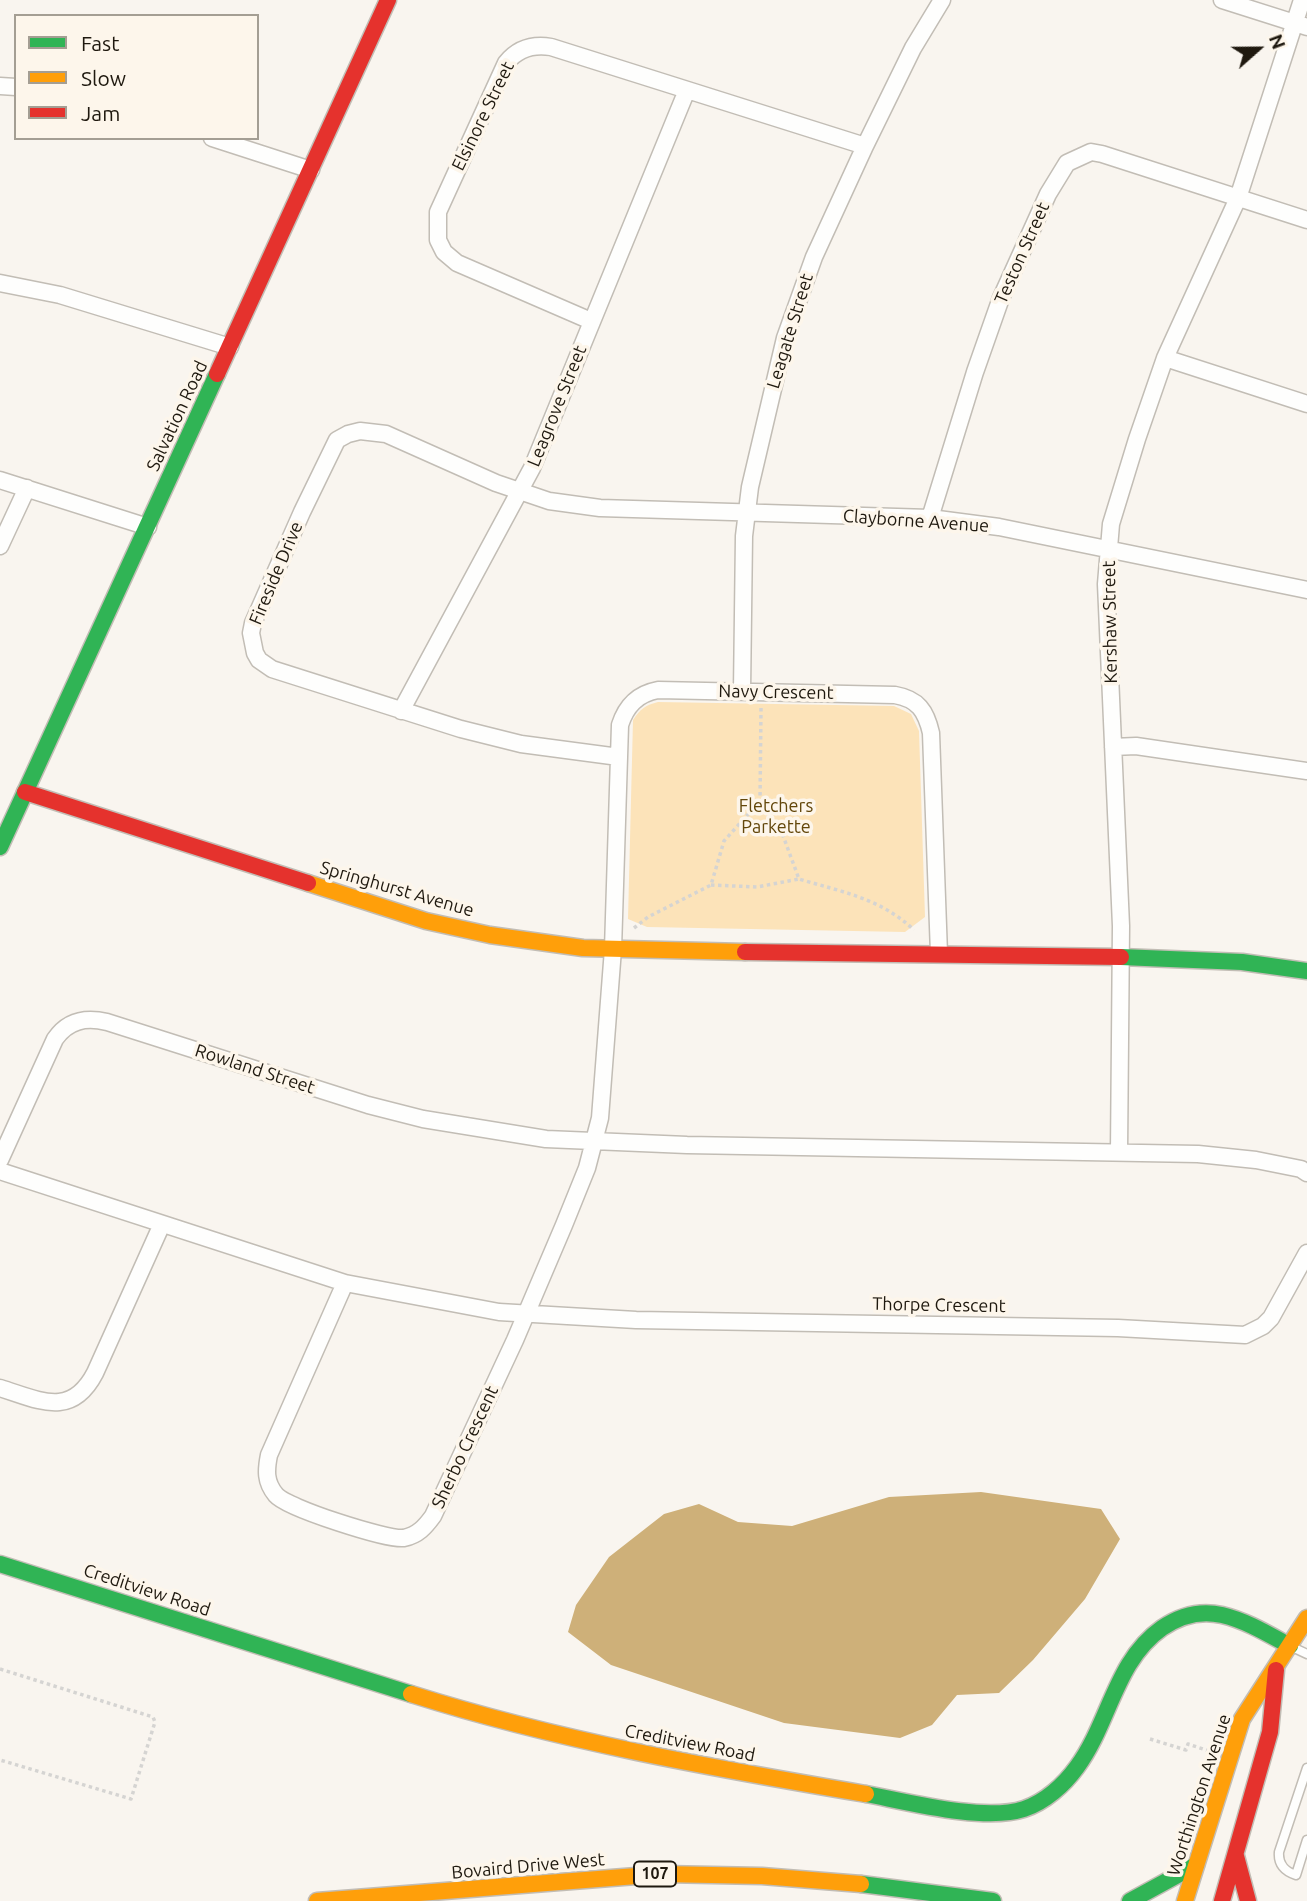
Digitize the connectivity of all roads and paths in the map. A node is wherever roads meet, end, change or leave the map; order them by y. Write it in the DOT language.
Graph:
graph roads {
  1 [pos="386,0"];
  2 [pos="942,0"];
  3 [pos="1222,0"];
  4 [pos="1302,0"];
  5 [pos="1301,25"];
  6 [pos="688,89"];
  7 [pos="218,140"];
  8 [pos="865,146"];
  9 [pos="311,170"];
  10 [pos="1238,198"];
  11 [pos="1307,220"];
  12 [pos="0,283"];
  13 [pos="591,321"];
  14 [pos="230,347"];
  15 [pos="1165,358"];
  16 [pos="1307,404"];
  17 [pos="0,480"];
  18 [pos="27,488"];
  19 [pos="520,491"];
  20 [pos="747,513"];
  21 [pos="930,518"];
  22 [pos="148,527"];
  23 [pos="0,546"];
  24 [pos="1109,550"];
  25 [pos="1307,590"];
  26 [pos="742,691"];
  27 [pos="761,706"];
  28 [pos="401,711"];
  29 [pos="1113,747"];
  30 [pos="619,757"];
  31 [pos="1307,771"];
  32 [pos="25,792"];
  33 [pos="760,801"];
  34 [pos="0,847"];
  35 [pos="799,879"];
  36 [pos="711,885"];
  37 [pos="634,928"];
  38 [pos="914,930"];
  39 [pos="613,949"];
  40 [pos="939,954"];
  41 [pos="1121,957"];
  42 [pos="1307,971"];
  43 [pos="594,1142"];
  44 [pos="1119,1152"];
  45 [pos="0,1160"];
  46 [pos="0,1171"];
  47 [pos="1307,1173"];
  48 [pos="162,1224"];
  49 [pos="1307,1253"];
  50 [pos="345,1283"];
  51 [pos="526,1314"];
  52 [pos="0,1388"];
  53 [pos="0,1564"];
  54 [pos="1307,1618"];
  55 [pos="1290,1646"];
  56 [pos="1307,1654"];
  57 [pos="1276,1668"];
  58 [pos="0,1669"];
  59 [pos="1150,1739"];
  60 [pos="1214,1753"];
  61 [pos="0,1760"];
  62 [pos="1307,1768"];
  63 [pos="1307,1840"];
  64 [pos="1236,1856"];
  65 [pos="1196,1865"];
  66 [pos="317,1901"];
  67 [pos="993,1901"];
  68 [pos="1130,1901"];
  69 [pos="1185,1901"];
  70 [pos="1222,1901"];
  71 [pos="1248,1901"];
  1 -- 9 [label="street, Salvation Road"];
  2 -- 8 [label="street, Leagate Street"];
  3 -- 5 [label="street"];
  4 -- 5 [label="street, Kershaw Street"];
  5 -- 10 [label="street, Kershaw Street"];
  6 -- 8 [label="street, Elsinore Street"];
  6 -- 13 [label="street, Leagrove Street"];
  6 -- 13 [label="street, Elsinore Street"];
  7 -- 9 [label="street"];
  8 -- 20 [label="street, Leagate Street"];
  9 -- 14 [label="street, Salvation Road"];
  10 -- 11 [label="street, Teston Street"];
  10 -- 15 [label="street, Kershaw Street"];
  10 -- 21 [label="street, Teston Street"];
  12 -- 14 [label="street"];
  13 -- 19 [label="street, Leagrove Street"];
  14 -- 22 [label="street, Salvation Road"];
  15 -- 16 [label="street"];
  15 -- 24 [label="street, Kershaw Street"];
  17 -- 18 [label="street"];
  18 -- 22 [label="street"];
  18 -- 23 [label="street"];
  19 -- 20 [label="street, Clayborne Avenue"];
  19 -- 28 [label="street, Leagrove Street"];
  19 -- 28 [label="street, Fireside Drive"];
  20 -- 21 [label="street, Clayborne Avenue"];
  20 -- 26 [label="street, Leagate Street"];
  21 -- 24 [label="street, Clayborne Avenue"];
  22 -- 32 [label="street, Salvation Road"];
  24 -- 25 [label="street, Clayborne Avenue"];
  24 -- 29 [label="street, Kershaw Street"];
  26 -- 30 [label="street, Navy Crescent"];
  26 -- 40 [label="street, Navy Crescent"];
  27 -- 33 [label="path"];
  28 -- 30 [label="street, Fireside Drive"];
  29 -- 31 [label="street"];
  29 -- 41 [label="street, Kershaw Street"];
  30 -- 39 [label="street, Navy Crescent"];
  32 -- 34 [label="street, Salvation Road"];
  32 -- 39 [label="street, Springhurst Avenue"];
  33 -- 35 [label="path"];
  33 -- 36 [label="path"];
  35 -- 36 [label="path"];
  35 -- 38 [label="path"];
  36 -- 37 [label="path"];
  39 -- 40 [label="street, Springhurst Avenue"];
  39 -- 43 [label="street, Navy Crescent"];
  40 -- 41 [label="street"];
  41 -- 42 [label="street"];
  41 -- 44 [label="street, Kershaw Street"];
  43 -- 44 [label="street"];
  43 -- 45 [label="street, Rowland Street"];
  43 -- 51 [label="street, Navy Crescent"];
  44 -- 47 [label="street"];
  46 -- 48 [label="street, Thorpe Crescent"];
  48 -- 50 [label="street, Thorpe Crescent"];
  48 -- 52 [label="street"];
  49 -- 51 [label="street, Thorpe Crescent"];
  50 -- 51 [label="street, Thorpe Crescent"];
  50 -- 51 [label="street, Sherbo Crescent"];
  53 -- 55 [label="street, Creditview Road"];
  54 -- 55 [label="street, Worthington Avenue"];
  55 -- 56 [label="lane"];
  55 -- 57 [label="street, Worthington Avenue"];
  57 -- 64 [label="street, Worthington Avenue"];
  57 -- 65 [label="street, Worthington Avenue"];
  58 -- 61 [label="path"];
  59 -- 60 [label="path"];
  62 -- 63 [label="lane"];
  64 -- 70 [label="street, Worthington Avenue"];
  64 -- 71 [label="street"];
  65 -- 68 [label="street"];
  65 -- 69 [label="street, Worthington Avenue"];
  66 -- 67 [label="street, Bovaird Drive West / 107"];
}
